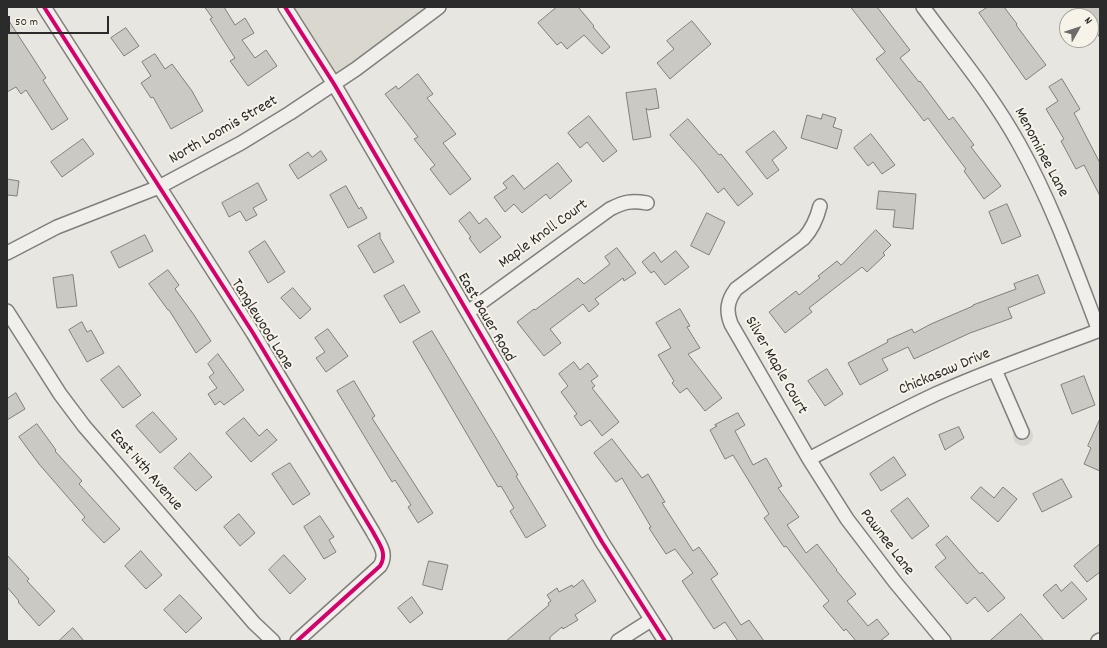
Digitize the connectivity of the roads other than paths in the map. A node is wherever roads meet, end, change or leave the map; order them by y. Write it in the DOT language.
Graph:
graph roads {
  1 [pos="44,7"];
  2 [pos="285,7"];
  3 [pos="439,7"];
  4 [pos="924,7"];
  5 [pos="334,84"];
  6 [pos="159,187"];
  7 [pos="647,203"];
  8 [pos="820,206"];
  9 [pos="7,253"];
  10 [pos="7,311"];
  11 [pos="468,312"];
  12 [pos="1099,331"];
  13 [pos="995,370"];
  14 [pos="1022,432"];
  15 [pos="809,459"];
  16 [pos="651,620"];
  17 [pos="273,641"];
  18 [pos="297,641"];
  19 [pos="618,641"];
  20 [pos="665,641"];
  21 [pos="944,641"];
  1 -- 6 [label="street, Tanglewood Lane"];
  2 -- 5 [label="street, East Bauer Road"];
  3 -- 5 [label="street, North Loomis Street"];
  4 -- 12 [label="street, Menominee Lane"];
  5 -- 6 [label="street, North Loomis Street"];
  5 -- 11 [label="street, East Bauer Road"];
  6 -- 9 [label="street, North Loomis Street"];
  6 -- 18 [label="street, Tanglewood Lane"];
  7 -- 11 [label="street, Maple Knoll Court"];
  8 -- 15 [label="street, Silver Maple Court"];
  10 -- 17 [label="street, East 14th Avenue"];
  11 -- 16 [label="street, East Bauer Road"];
  12 -- 13 [label="street, Chickasaw Drive"];
  13 -- 14 [label="street"];
  13 -- 15 [label="street, Chickasaw Drive"];
  15 -- 21 [label="street, Pawnee Lane"];
  16 -- 19 [label="street"];
  16 -- 20 [label="street, East Bauer Road"];
}
